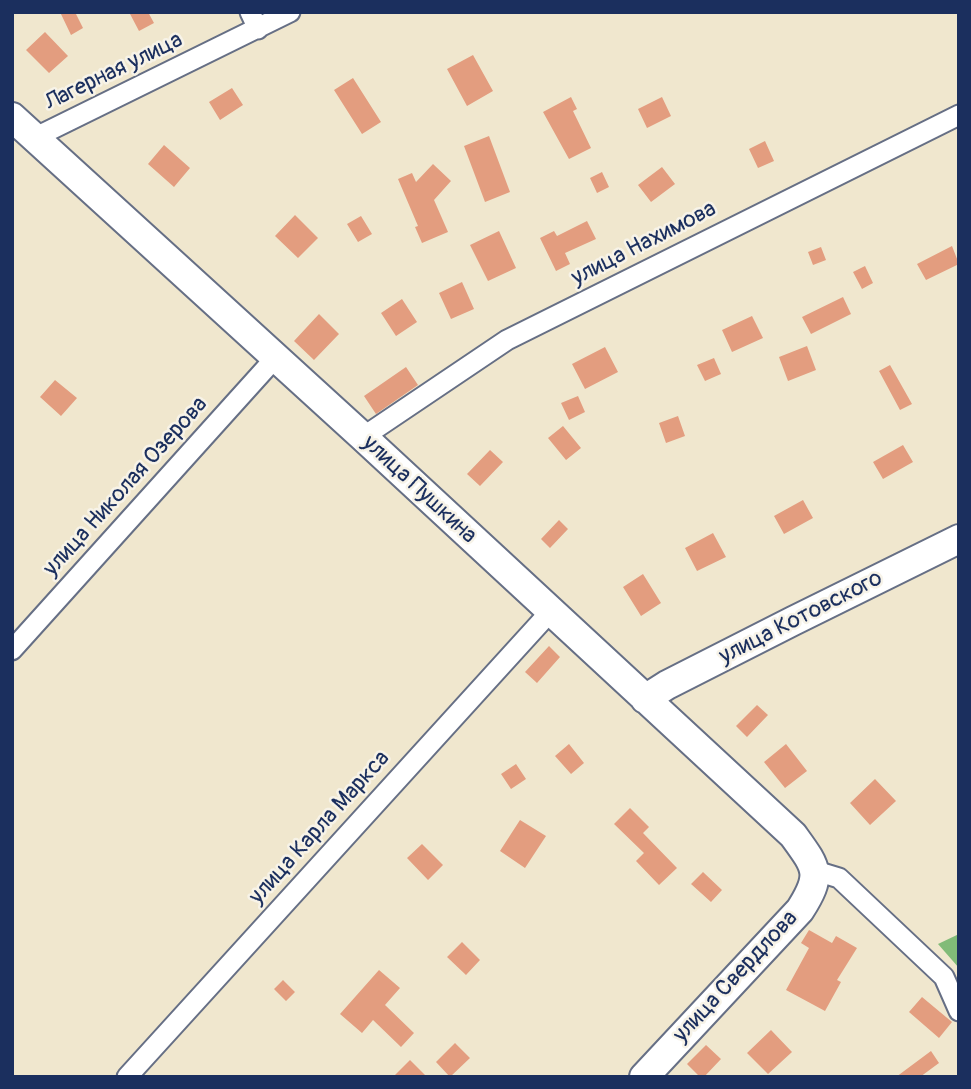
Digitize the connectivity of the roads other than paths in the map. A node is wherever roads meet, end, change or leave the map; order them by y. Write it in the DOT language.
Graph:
graph roads {
  1 [pos="290,12"];
  2 [pos="254,20"];
  3 [pos="959,115"];
  4 [pos="12,117"];
  5 [pos="34,138"];
  6 [pos="275,357"];
  7 [pos="363,437"];
  8 [pos="959,539"];
  9 [pos="550,612"];
  10 [pos="12,650"];
  11 [pos="645,699"];
  12 [pos="816,871"];
  13 [pos="959,1011"];
  14 [pos="127,1077"];
  15 [pos="644,1077"];
  1 -- 2 [label="street, Лагерная улица"];
  2 -- 5 [label="street, Лагерная улица"];
  3 -- 7 [label="street, улица Нахимова"];
  4 -- 5 [label="main road, улица Пушкина"];
  5 -- 6 [label="main road, улица Пушкина"];
  6 -- 7 [label="main road, улица Пушкина"];
  6 -- 10 [label="street, улица Николая Озерова"];
  7 -- 9 [label="main road, улица Пушкина"];
  8 -- 11 [label="main road, улица Котовского"];
  9 -- 11 [label="main road, улица Пушкина"];
  9 -- 14 [label="street, улица Карла Маркса"];
  11 -- 12 [label="main road, улица Пушкина"];
  12 -- 13 [label="street"];
  12 -- 15 [label="main road, улица Свердлова"];
}
